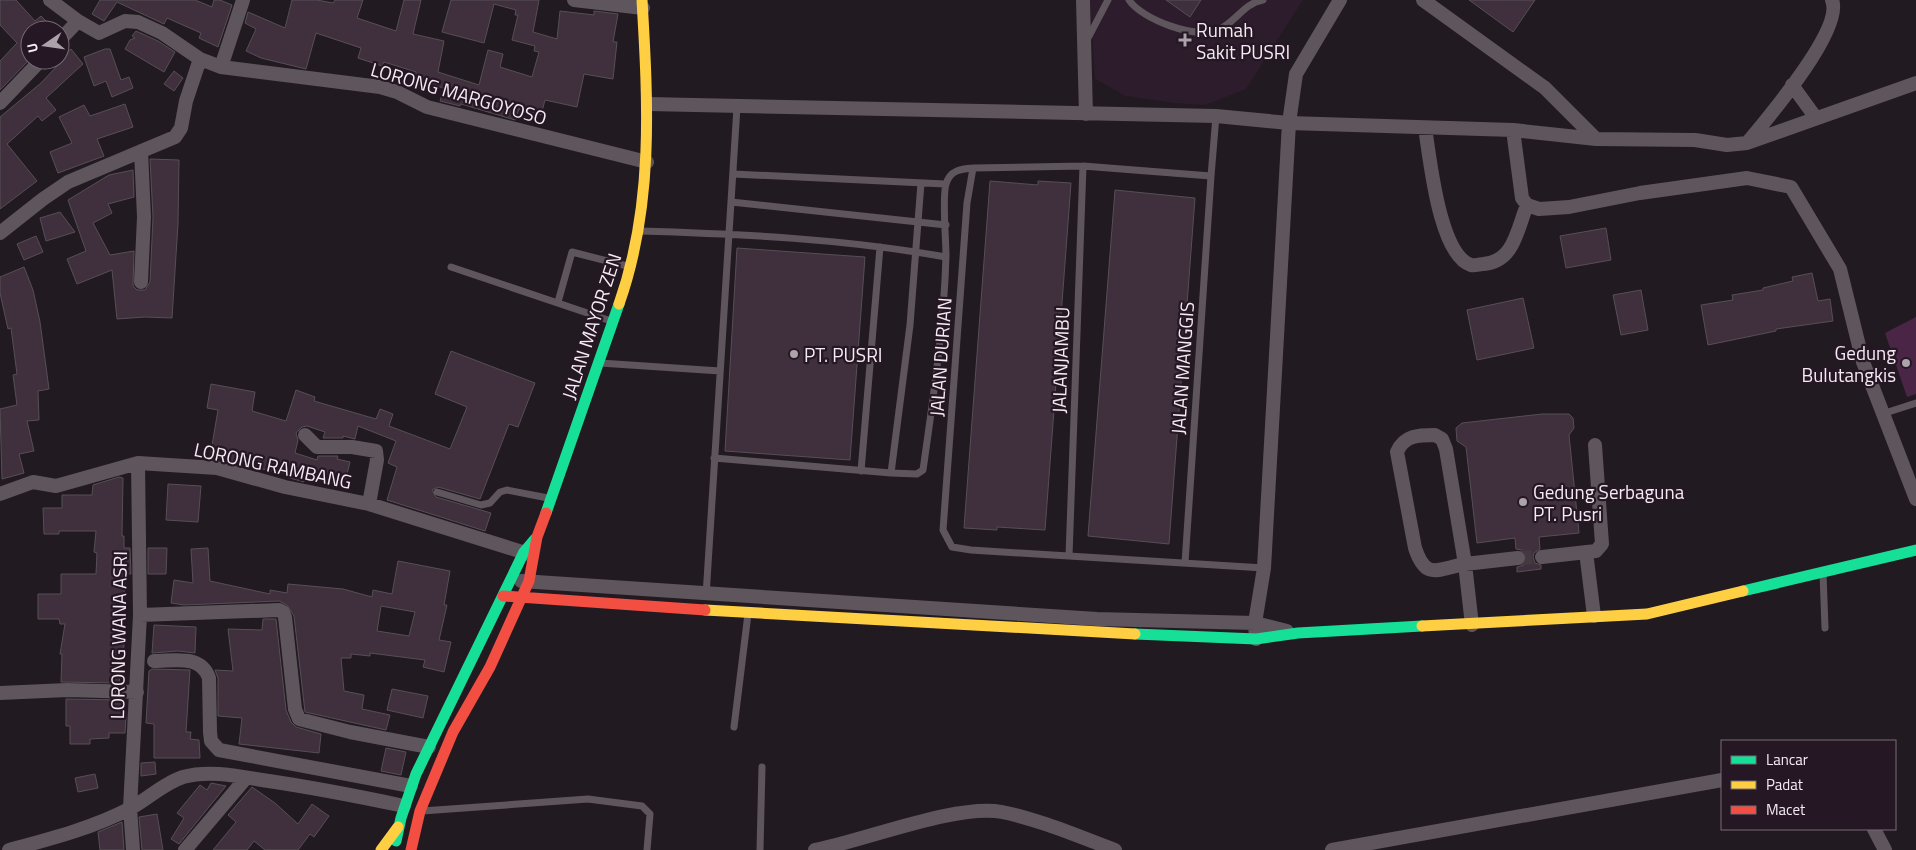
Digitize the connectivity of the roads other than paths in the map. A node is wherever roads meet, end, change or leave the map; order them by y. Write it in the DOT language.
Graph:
graph roads {
  1 [pos="50,0"];
  2 [pos="243,0"];
  3 [pos="574,0"];
  4 [pos="1083,0"];
  5 [pos="1108,0"];
  6 [pos="1129,0"];
  7 [pos="1263,0"];
  8 [pos="1340,0"];
  9 [pos="1423,0"];
  10 [pos="1832,0"];
  11 [pos="642,4"];
  12 [pos="78,21"];
  13 [pos="70,29"];
  14 [pos="1084,46"];
  15 [pos="200,59"];
  16 [pos="221,68"];
  17 [pos="31,70"];
  18 [pos="1916,83"];
  19 [pos="1792,85"];
  20 [pos="0,103"];
  21 [pos="648,104"];
  22 [pos="737,107"];
  23 [pos="1086,114"];
  24 [pos="1216,116"];
  25 [pos="1816,118"];
  26 [pos="1289,123"];
  27 [pos="1425,128"];
  28 [pos="1513,130"];
  29 [pos="1596,139"];
  30 [pos="1747,143"];
  31 [pos="141,151"];
  32 [pos="648,162"];
  33 [pos="1083,166"];
  34 [pos="974,168"];
  35 [pos="733,174"];
  36 [pos="1211,176"];
  37 [pos="921,183"];
  38 [pos="946,184"];
  39 [pos="731,202"];
  40 [pos="1526,205"];
  41 [pos="919,224"];
  42 [pos="946,225"];
  43 [pos="638,231"];
  44 [pos="0,233"];
  45 [pos="729,234"];
  46 [pos="880,247"];
  47 [pos="917,252"];
  48 [pos="946,257"];
  49 [pos="450,267"];
  50 [pos="630,267"];
  51 [pos="141,282"];
  52 [pos="558,302"];
  53 [pos="614,322"];
  54 [pos="600,363"];
  55 [pos="720,371"];
  56 [pos="1916,404"];
  57 [pos="1882,414"];
  58 [pos="304,435"];
  59 [pos="1595,445"];
  60 [pos="714,458"];
  61 [pos="138,463"];
  62 [pos="861,471"];
  63 [pos="891,473"];
  64 [pos="437,492"];
  65 [pos="0,494"];
  66 [pos="550,499"];
  67 [pos="1916,499"];
  68 [pos="369,504"];
  69 [pos="1916,550"];
  70 [pos="1586,552"];
  71 [pos="529,554"];
  72 [pos="1069,556"];
  73 [pos="1542,557"];
  74 [pos="1518,558"];
  75 [pos="1185,563"];
  76 [pos="1466,564"];
  77 [pos="1264,568"];
  78 [pos="1823,572"];
  79 [pos="510,581"];
  80 [pos="529,581"];
  81 [pos="706,594"];
  82 [pos="503,596"];
  83 [pos="522,599"];
  84 [pos="706,609"];
  85 [pos="749,611"];
  86 [pos="140,615"];
  87 [pos="1594,616"];
  88 [pos="1255,623"];
  89 [pos="1472,625"];
  90 [pos="1825,628"];
  91 [pos="1298,633"];
  92 [pos="1256,639"];
  93 [pos="154,661"];
  94 [pos="137,692"];
  95 [pos="0,693"];
  96 [pos="734,727"];
  97 [pos="429,746"];
  98 [pos="762,767"];
  99 [pos="246,778"];
  100 [pos="1721,780"];
  101 [pos="411,786"];
  102 [pos="404,806"];
  103 [pos="130,808"];
  104 [pos="420,811"];
  105 [pos="398,827"];
  106 [pos="1875,830"];
  107 [pos="57,844"];
  108 [pos="9,850"];
  109 [pos="133,850"];
  110 [pos="186,850"];
  111 [pos="381,850"];
  112 [pos="394,850"];
  113 [pos="411,850"];
  114 [pos="647,850"];
  115 [pos="760,850"];
  116 [pos="814,850"];
  117 [pos="1115,850"];
  118 [pos="1332,850"];
  119 [pos="1885,850"];
  1 -- 12 [label="street"];
  2 -- 16 [label="street"];
  3 -- 11 [label="street"];
  4 -- 14 [label="street"];
  5 -- 14 [label="lane"];
  6 -- 7 [label="lane"];
  8 -- 26 [label="street"];
  9 -- 29 [label="street"];
  10 -- 19 [label="street"];
  11 -- 21 [label="main road, JALAN MAYOR ZEN"];
  12 -- 13 [label="street"];
  12 -- 15 [label="street, LORONG MARGOYOSO"];
  14 -- 23 [label="street"];
  15 -- 16 [label="street, LORONG MARGOYOSO"];
  15 -- 31 [label="street"];
  16 -- 32 [label="street, LORONG MARGOYOSO"];
  17 -- 20 [label="street"];
  18 -- 25 [label="street"];
  19 -- 25 [label="street"];
  19 -- 30 [label="street"];
  21 -- 22 [label="street"];
  21 -- 32 [label="main road, JALAN MAYOR ZEN"];
  22 -- 23 [label="street"];
  22 -- 35 [label="lane"];
  23 -- 24 [label="street"];
  24 -- 26 [label="street"];
  24 -- 36 [label="lane, JALAN MANGGIS"];
  25 -- 30 [label="street"];
  26 -- 27 [label="street"];
  26 -- 77 [label="street"];
  27 -- 28 [label="street"];
  27 -- 40 [label="street"];
  28 -- 29 [label="street"];
  28 -- 40 [label="street"];
  29 -- 30 [label="street"];
  31 -- 44 [label="street"];
  31 -- 51 [label="street"];
  32 -- 43 [label="main road, JALAN MAYOR ZEN"];
  33 -- 34 [label="lane"];
  33 -- 36 [label="lane"];
  33 -- 72 [label="lane, JALANJAMBU"];
  34 -- 38 [label="lane"];
  34 -- 72 [label="lane, JALAN DURIAN"];
  35 -- 37 [label="lane"];
  35 -- 39 [label="lane"];
  36 -- 75 [label="lane, JALAN MANGGIS"];
  37 -- 38 [label="lane"];
  37 -- 41 [label="lane"];
  38 -- 42 [label="lane"];
  39 -- 41 [label="lane"];
  39 -- 45 [label="lane"];
  40 -- 57 [label="street"];
  41 -- 42 [label="lane"];
  41 -- 47 [label="lane"];
  42 -- 48 [label="lane"];
  43 -- 45 [label="lane"];
  43 -- 50 [label="main road, JALAN MAYOR ZEN"];
  45 -- 46 [label="lane"];
  45 -- 55 [label="lane"];
  46 -- 47 [label="lane"];
  46 -- 62 [label="lane"];
  47 -- 48 [label="lane"];
  47 -- 63 [label="lane"];
  48 -- 63 [label="lane"];
  49 -- 52 [label="lane"];
  50 -- 52 [label="lane"];
  50 -- 53 [label="main road, JALAN MAYOR ZEN"];
  52 -- 53 [label="lane"];
  53 -- 54 [label="main road, JALAN MAYOR ZEN"];
  54 -- 55 [label="lane"];
  54 -- 66 [label="main road, JALAN MAYOR ZEN"];
  55 -- 60 [label="lane"];
  56 -- 57 [label="lane"];
  57 -- 67 [label="street"];
  58 -- 68 [label="street"];
  59 -- 70 [label="street"];
  60 -- 62 [label="lane"];
  60 -- 81 [label="lane"];
  61 -- 65 [label="street, LORONG RAMBANG"];
  61 -- 68 [label="street, LORONG RAMBANG"];
  61 -- 86 [label="street, LORONG WANA ASRI"];
  62 -- 63 [label="lane"];
  64 -- 66 [label="lane"];
  66 -- 71 [label="main road, JALAN MAYOR ZEN"];
  68 -- 71 [label="street, LORONG RAMBANG"];
  69 -- 78 [label="main road"];
  70 -- 73 [label="street"];
  70 -- 87 [label="street"];
  71 -- 79 [label="main road, JALAN MAYOR ZEN"];
  71 -- 80 [label="main road, JALAN MAYOR ZEN"];
  72 -- 75 [label="lane"];
  74 -- 76 [label="street"];
  75 -- 77 [label="lane"];
  76 -- 76 [label="street"];
  76 -- 89 [label="street"];
  77 -- 88 [label="street"];
  78 -- 87 [label="main road"];
  78 -- 90 [label="lane"];
  79 -- 80 [label="street"];
  79 -- 82 [label="main road, JALAN MAYOR ZEN"];
  80 -- 81 [label="street"];
  80 -- 83 [label="main road, JALAN MAYOR ZEN"];
  81 -- 84 [label="lane"];
  81 -- 88 [label="street"];
  82 -- 83 [label="main road"];
  82 -- 97 [label="main road, JALAN MAYOR ZEN"];
  83 -- 84 [label="main road"];
  83 -- 104 [label="main road, JALAN MAYOR ZEN"];
  84 -- 85 [label="main road"];
  85 -- 92 [label="main road"];
  85 -- 96 [label="lane"];
  86 -- 94 [label="street, LORONG WANA ASRI"];
  86 -- 97 [label="street"];
  87 -- 89 [label="main road"];
  88 -- 91 [label="street"];
  88 -- 92 [label="street"];
  89 -- 91 [label="main road"];
  91 -- 92 [label="main road"];
  93 -- 101 [label="street"];
  94 -- 95 [label="street"];
  94 -- 103 [label="street, LORONG WANA ASRI"];
  97 -- 101 [label="main road, JALAN MAYOR ZEN"];
  98 -- 115 [label="lane"];
  99 -- 102 [label="street"];
  99 -- 103 [label="street"];
  99 -- 110 [label="street"];
  100 -- 118 [label="street"];
  101 -- 102 [label="main road, JALAN MAYOR ZEN"];
  102 -- 105 [label="main road, JALAN MAYOR ZEN"];
  103 -- 107 [label="street"];
  103 -- 109 [label="street, LORONG WANA ASRI"];
  104 -- 113 [label="main road, JALAN MAYOR ZEN"];
  104 -- 114 [label="lane"];
  105 -- 111 [label="main road"];
  105 -- 112 [label="main road"];
  106 -- 119 [label="street"];
  107 -- 108 [label="street"];
  116 -- 117 [label="street"];
}
